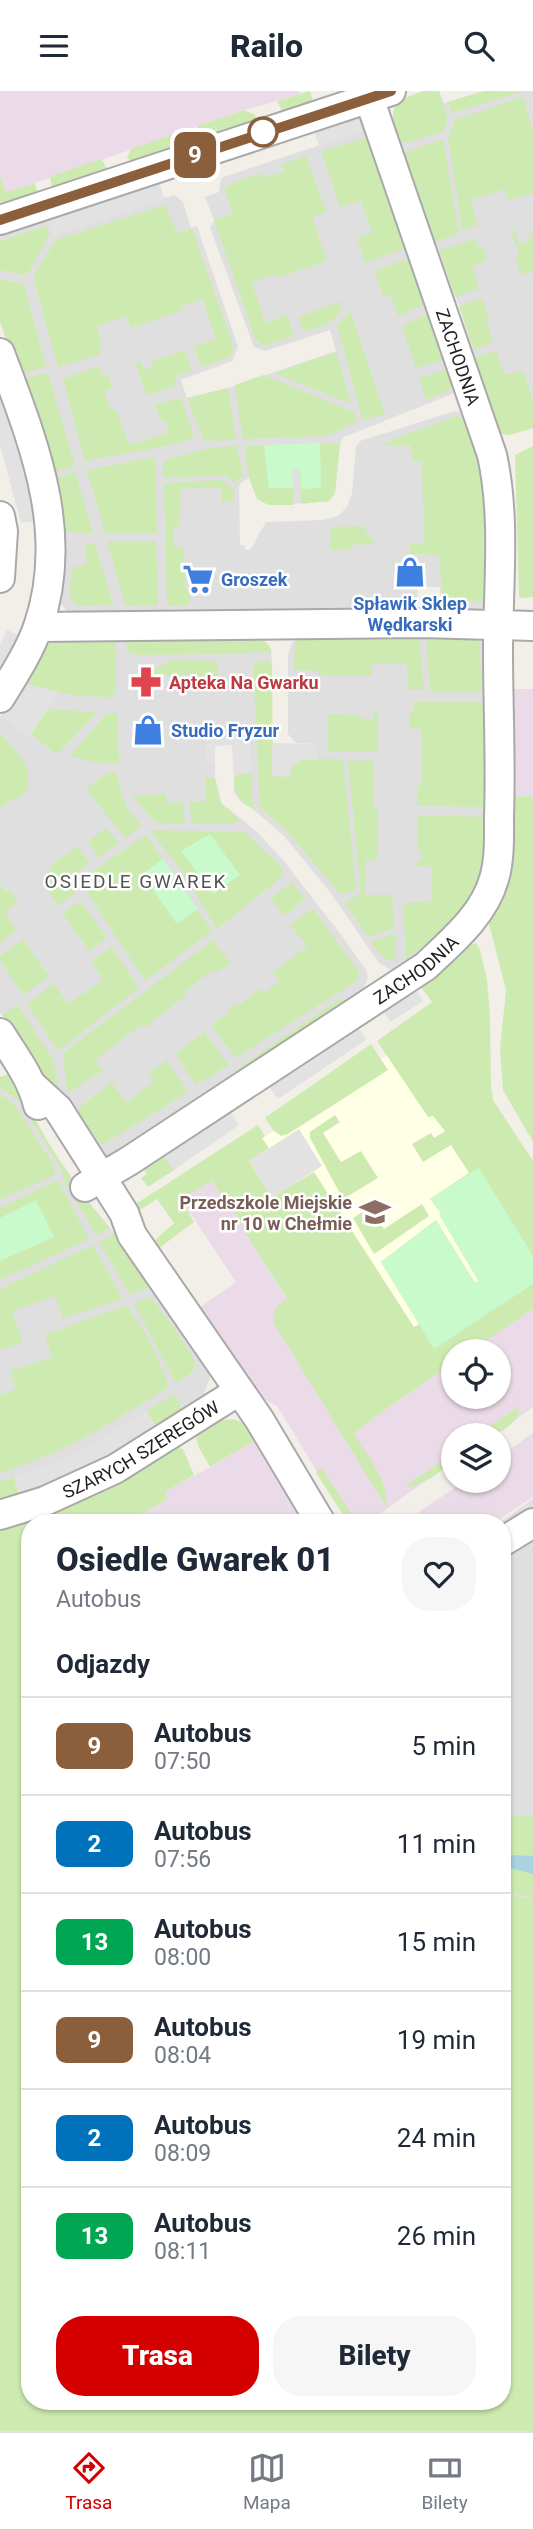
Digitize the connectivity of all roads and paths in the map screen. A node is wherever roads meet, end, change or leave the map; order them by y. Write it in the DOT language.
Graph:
graph roads {
  1 [pos="380,95"];
  2 [pos="0,220"];
  3 [pos="0,353"];
  4 [pos="0,516"];
  5 [pos="0,578"];
  6 [pos="498,624"];
  7 [pos="533,626"];
  8 [pos="38,627"];
  9 [pos="0,698"];
  10 [pos="0,1033"];
  11 [pos="92,1182"];
  12 [pos="239,1391"];
  13 [pos="316,1514"];
  14 [pos="0,1515"];
  15 [pos="533,1523"];
  16 [pos="511,1536"];
  1 -- 2 [label="street, ZACHODNIA"];
  1 -- 6 [label="street, ZACHODNIA"];
  3 -- 8 [label="street"];
  4 -- 5 [label="street"];
  6 -- 7 [label="street"];
  6 -- 8 [label="street"];
  6 -- 11 [label="street, ZACHODNIA"];
  8 -- 9 [label="street"];
  10 -- 11 [label="street"];
  11 -- 12 [label="street"];
  12 -- 13 [label="street"];
  12 -- 14 [label="street, SZARYCH SZEREGÓW"];
  15 -- 16 [label="street"];
}
